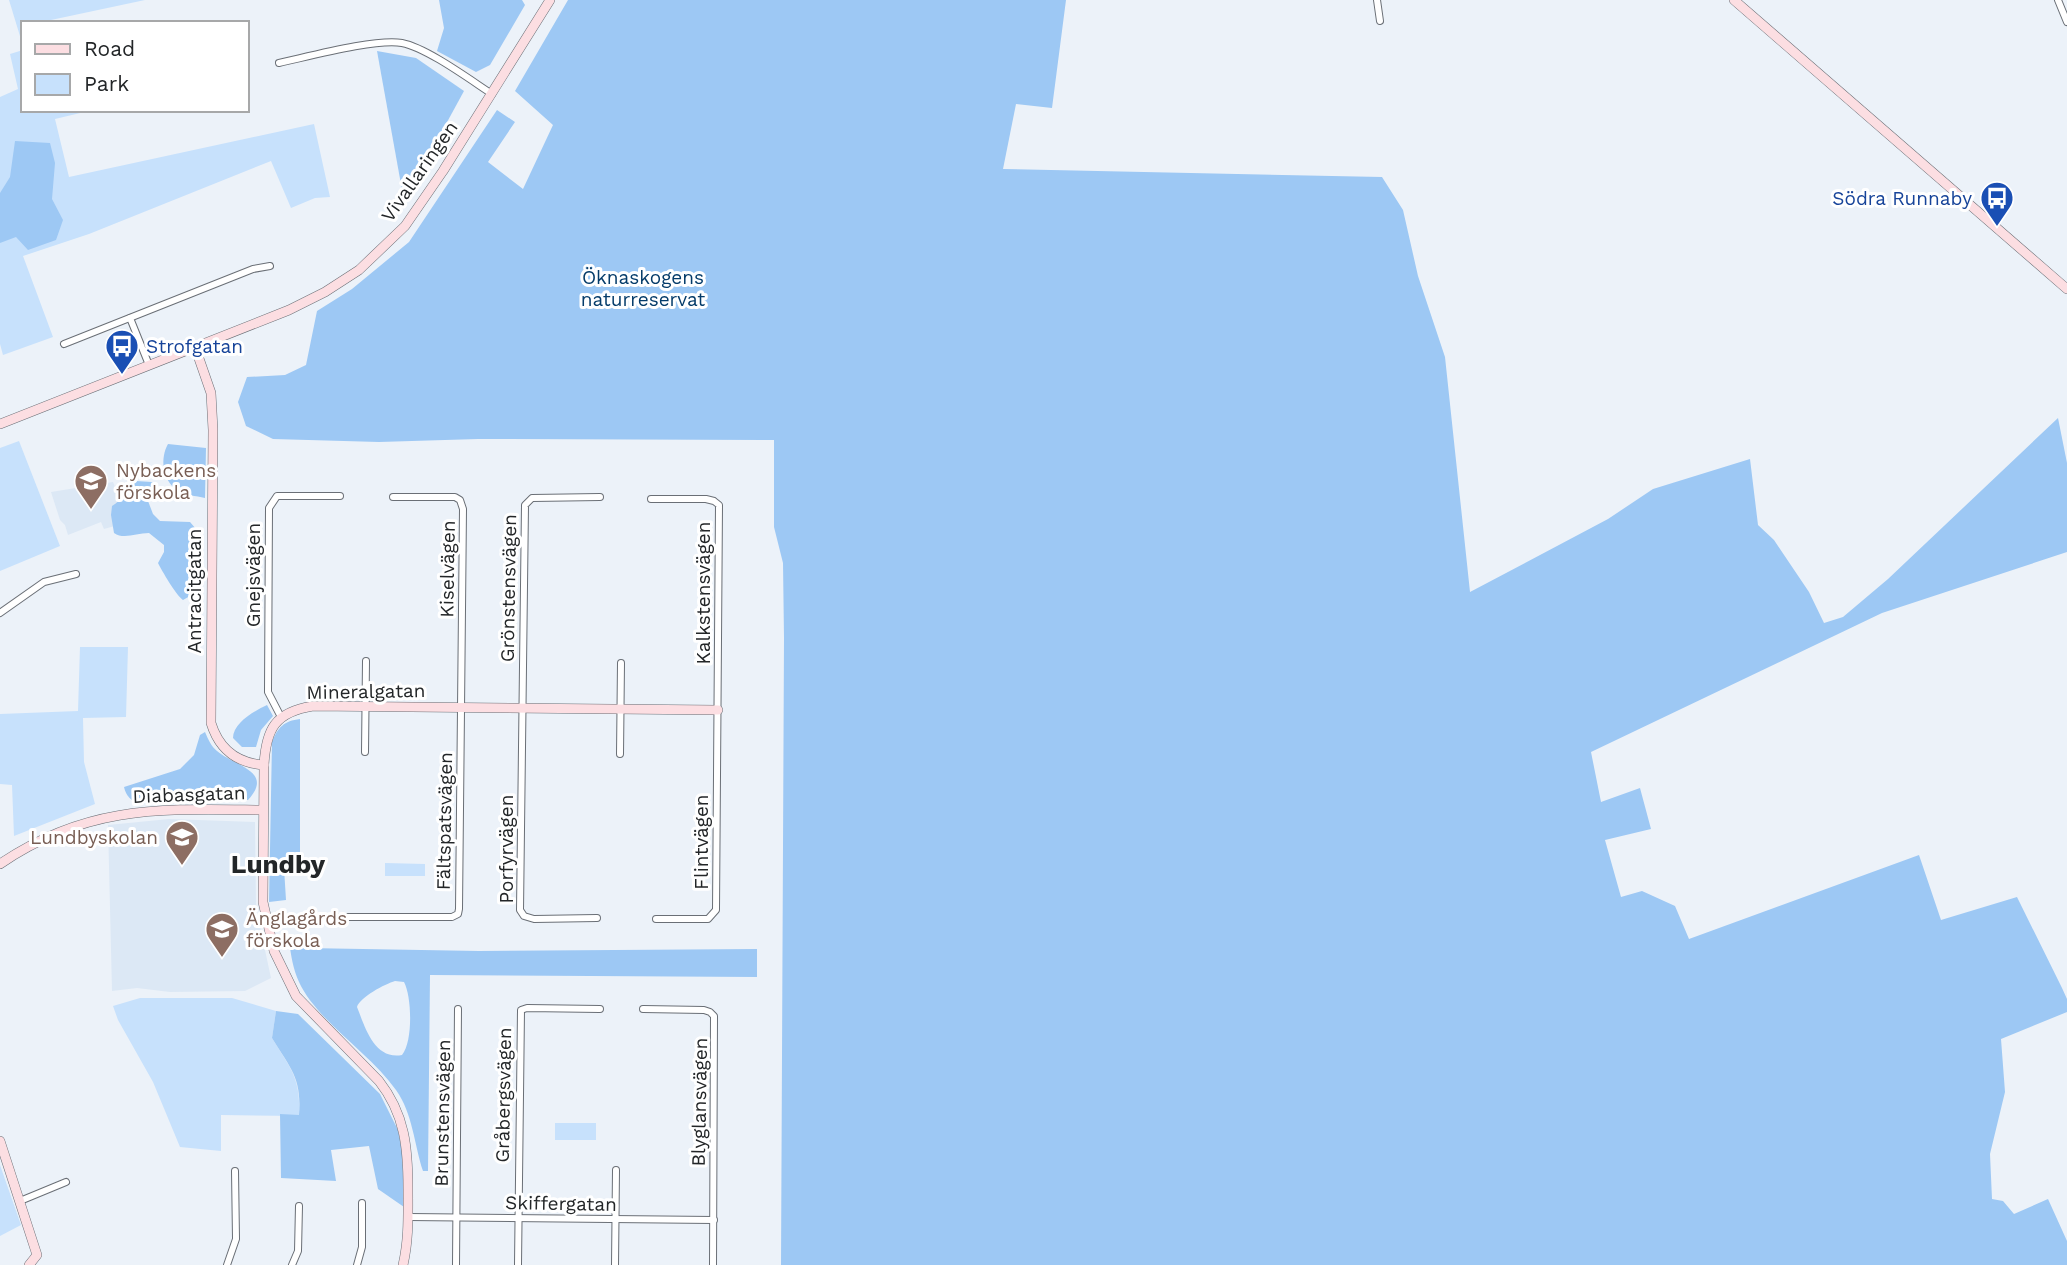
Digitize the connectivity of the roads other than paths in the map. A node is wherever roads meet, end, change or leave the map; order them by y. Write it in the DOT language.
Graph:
graph roads {
  1 [pos="550,0"];
  2 [pos="1377,0"];
  3 [pos="1734,0"];
  4 [pos="2058,0"];
  5 [pos="1380,21"];
  6 [pos="2067,22"];
  7 [pos="279,63"];
  8 [pos="492,94"];
  9 [pos="270,266"];
  10 [pos="2067,289"];
  11 [pos="130,318"];
  12 [pos="64,344"];
  13 [pos="195,347"];
  14 [pos="149,365"];
  15 [pos="0,424"];
  16 [pos="341,496"];
  17 [pos="393,497"];
  18 [pos="600,497"];
  19 [pos="652,499"];
  20 [pos="76,574"];
  21 [pos="0,612"];
  22 [pos="366,661"];
  23 [pos="621,663"];
  24 [pos="366,706"];
  25 [pos="461,708"];
  26 [pos="522,708"];
  27 [pos="621,709"];
  28 [pos="718,709"];
  29 [pos="281,717"];
  30 [pos="365,752"];
  31 [pos="620,754"];
  32 [pos="264,765"];
  33 [pos="263,810"];
  34 [pos="0,864"];
  35 [pos="313,917"];
  36 [pos="597,918"];
  37 [pos="656,919"];
  38 [pos="458,1009"];
  39 [pos="600,1009"];
  40 [pos="643,1009"];
  41 [pos="0,1142"];
  42 [pos="616,1170"];
  43 [pos="236,1171"];
  44 [pos="66,1182"];
  45 [pos="20,1201"];
  46 [pos="362,1202"];
  47 [pos="299,1206"];
  48 [pos="409,1217"];
  49 [pos="456,1217"];
  50 [pos="518,1218"];
  51 [pos="616,1219"];
  52 [pos="713,1220"];
  53 [pos="29,1265"];
  54 [pos="227,1265"];
  55 [pos="292,1265"];
  56 [pos="357,1265"];
  57 [pos="403,1265"];
  58 [pos="456,1265"];
  59 [pos="517,1265"];
  60 [pos="615,1265"];
  61 [pos="713,1265"];
  1 -- 8 [label="street, Vivallaringen"];
  2 -- 5 [label="street"];
  3 -- 10 [label="street"];
  4 -- 6 [label="street"];
  7 -- 8 [label="street"];
  8 -- 13 [label="street, Vivallaringen"];
  9 -- 11 [label="street"];
  11 -- 12 [label="street"];
  11 -- 14 [label="street"];
  13 -- 14 [label="street, Vivallaringen"];
  13 -- 32 [label="street, Antracitgatan"];
  14 -- 15 [label="street, Vivallaringen"];
  16 -- 29 [label="street, Gnejsvägen"];
  17 -- 25 [label="street, Kiselvägen"];
  18 -- 26 [label="street, Grönstensvägen"];
  19 -- 28 [label="street, Kalkstensvägen"];
  20 -- 21 [label="street"];
  22 -- 24 [label="street"];
  23 -- 27 [label="street"];
  24 -- 25 [label="street, Mineralgatan"];
  24 -- 29 [label="street, Mineralgatan"];
  24 -- 30 [label="street"];
  25 -- 26 [label="street, Mineralgatan"];
  25 -- 35 [label="street, Fältspatsvägen"];
  26 -- 27 [label="street, Mineralgatan"];
  26 -- 36 [label="street, Porfyrvägen"];
  27 -- 28 [label="street, Mineralgatan"];
  27 -- 31 [label="street"];
  28 -- 37 [label="street, Flintvägen"];
  29 -- 32 [label="street"];
  32 -- 33 [label="street"];
  33 -- 34 [label="street, Diabasgatan"];
  33 -- 48 [label="street"];
  38 -- 49 [label="street, Brunstensvägen"];
  39 -- 50 [label="street, Gråbergsvägen"];
  40 -- 52 [label="street, Blyglansvägen"];
  41 -- 45 [label="street"];
  42 -- 51 [label="street"];
  43 -- 54 [label="street"];
  44 -- 45 [label="street"];
  45 -- 53 [label="street"];
  46 -- 56 [label="street"];
  47 -- 55 [label="street"];
  48 -- 49 [label="street, Skiffergatan"];
  48 -- 57 [label="street"];
  49 -- 50 [label="street, Skiffergatan"];
  49 -- 58 [label="street, Brunstensvägen"];
  50 -- 51 [label="street, Skiffergatan"];
  50 -- 59 [label="street"];
  51 -- 52 [label="street, Skiffergatan"];
  51 -- 60 [label="street"];
  52 -- 61 [label="street"];
}
